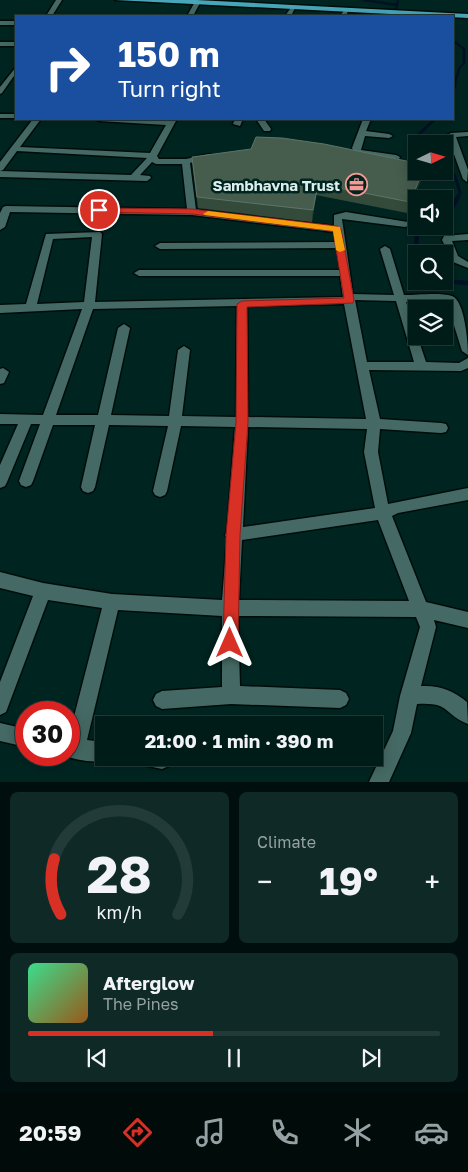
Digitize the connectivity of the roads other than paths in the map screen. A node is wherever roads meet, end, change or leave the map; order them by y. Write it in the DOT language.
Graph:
graph roads {
  1 [pos="60,0"];
  2 [pos="118,0"];
  3 [pos="166,0"];
  4 [pos="198,2"];
  5 [pos="291,9"];
  6 [pos="201,11"];
  7 [pos="344,13"];
  8 [pos="192,14"];
  9 [pos="391,14"];
  10 [pos="50,15"];
  11 [pos="288,15"];
  12 [pos="433,15"];
  13 [pos="454,16"];
  14 [pos="468,17"];
  15 [pos="454,18"];
  16 [pos="0,23"];
  17 [pos="15,23"];
  18 [pos="0,36"];
  19 [pos="15,37"];
  20 [pos="0,44"];
  21 [pos="14,44"];
  22 [pos="13,70"];
  23 [pos="0,92"];
  24 [pos="0,116"];
  25 [pos="15,116"];
  26 [pos="36,120"];
  27 [pos="136,120"];
  28 [pos="261,120"];
  29 [pos="367,120"];
  30 [pos="172,121"];
  31 [pos="267,129"];
  32 [pos="361,133"];
  33 [pos="468,134"];
  34 [pos="389,136"];
  35 [pos="15,149"];
  36 [pos="153,156"];
  37 [pos="212,156"];
  38 [pos="396,157"];
  39 [pos="186,161"];
  40 [pos="0,168"];
  41 [pos="0,174"];
  42 [pos="134,178"];
  43 [pos="147,178"];
  44 [pos="467,179"];
  45 [pos="192,212"];
  46 [pos="405,224"];
  47 [pos="0,228"];
  48 [pos="337,229"];
  49 [pos="468,237"];
  50 [pos="339,245"];
  51 [pos="160,246"];
  52 [pos="385,249"];
  53 [pos="468,265"];
  54 [pos="139,273"];
  55 [pos="345,273"];
  56 [pos="401,298"];
  57 [pos="349,299"];
  58 [pos="88,304"];
  59 [pos="242,304"];
  60 [pos="31,307"];
  61 [pos="0,309"];
  62 [pos="124,328"];
  63 [pos="184,350"];
  64 [pos="468,351"];
  65 [pos="468,362"];
  66 [pos="362,366"];
  67 [pos="421,367"];
  68 [pos="0,419"];
  69 [pos="26,420"];
  70 [pos="47,420"];
  71 [pos="102,420"];
  72 [pos="175,422"];
  73 [pos="242,423"];
  74 [pos="374,424"];
  75 [pos="442,428"];
  76 [pos="26,481"];
  77 [pos="0,482"];
  78 [pos="88,487"];
  79 [pos="160,491"];
  80 [pos="468,494"];
  81 [pos="383,513"];
  82 [pos="233,535"];
  83 [pos="0,580"];
  84 [pos="43,591"];
  85 [pos="112,602"];
  86 [pos="230,608"];
  87 [pos="422,609"];
  88 [pos="468,620"];
  89 [pos="231,695"];
  90 [pos="409,696"];
  91 [pos="340,699"];
  92 [pos="162,700"];
  93 [pos="0,706"];
  94 [pos="468,715"];
  95 [pos="80,720"];
  96 [pos="0,732"];
  97 [pos="15,735"];
  98 [pos="80,750"];
  99 [pos="95,751"];
  100 [pos="379,782"];
  1 -- 10 [label="street"];
  2 -- 4 [label="main road"];
  3 -- 4 [label="main road"];
  4 -- 5 [label="main road"];
  4 -- 8 [label="street"];
  5 -- 7 [label="main road"];
  5 -- 11 [label="street"];
  6 -- 8 [label="street"];
  7 -- 9 [label="main road"];
  9 -- 12 [label="main road"];
  13 -- 14 [label="main road"];
  14 -- 15 [label="main road"];
  16 -- 17 [label="street"];
  18 -- 19 [label="street"];
  20 -- 21 [label="street"];
  22 -- 23 [label="street"];
  24 -- 25 [label="street"];
  26 -- 35 [label="street"];
  27 -- 30 [label="street"];
  28 -- 31 [label="street"];
  29 -- 32 [label="street"];
  30 -- 36 [label="street"];
  32 -- 34 [label="street"];
  32 -- 38 [label="street"];
  33 -- 44 [label="street"];
  35 -- 36 [label="street"];
  35 -- 40 [label="street"];
  36 -- 39 [label="street"];
  36 -- 42 [label="street"];
  37 -- 39 [label="street"];
  39 -- 45 [label="street"];
  41 -- 42 [label="street"];
  42 -- 43 [label="street"];
  45 -- 47 [label="street"];
  45 -- 48 [label="street"];
  46 -- 48 [label="street"];
  48 -- 50 [label="street"];
  49 -- 53 [label="street"];
  50 -- 51 [label="street"];
  50 -- 55 [label="street"];
  52 -- 56 [label="street"];
  54 -- 55 [label="street"];
  55 -- 57 [label="street"];
  56 -- 57 [label="street"];
  56 -- 64 [label="street"];
  56 -- 67 [label="street"];
  57 -- 59 [label="street"];
  57 -- 66 [label="street"];
  58 -- 59 [label="street"];
  58 -- 60 [label="street"];
  58 -- 60 [label="street"];
  58 -- 70 [label="street"];
  59 -- 73 [label="street"];
  60 -- 61 [label="street"];
  62 -- 71 [label="street"];
  63 -- 72 [label="street"];
  65 -- 67 [label="street"];
  66 -- 67 [label="street"];
  66 -- 74 [label="street"];
  68 -- 69 [label="street"];
  69 -- 70 [label="street"];
  69 -- 77 [label="street"];
  70 -- 71 [label="street"];
  70 -- 76 [label="street"];
  71 -- 72 [label="street"];
  71 -- 78 [label="street"];
  72 -- 73 [label="street"];
  72 -- 79 [label="street"];
  73 -- 74 [label="street"];
  73 -- 82 [label="street"];
  74 -- 75 [label="street"];
  74 -- 81 [label="street"];
  80 -- 81 [label="street"];
  81 -- 82 [label="street"];
  81 -- 87 [label="street"];
  82 -- 86 [label="street"];
  83 -- 84 [label="street"];
  84 -- 85 [label="street"];
  84 -- 93 [label="street"];
  85 -- 86 [label="street"];
  85 -- 95 [label="street"];
  86 -- 87 [label="street"];
  86 -- 89 [label="street"];
  87 -- 88 [label="street"];
  87 -- 90 [label="street"];
  89 -- 91 [label="street"];
  89 -- 92 [label="street"];
  90 -- 94 [label="street"];
  90 -- 100 [label="street"];
  96 -- 97 [label="street"];
  98 -- 99 [label="street"];
}
